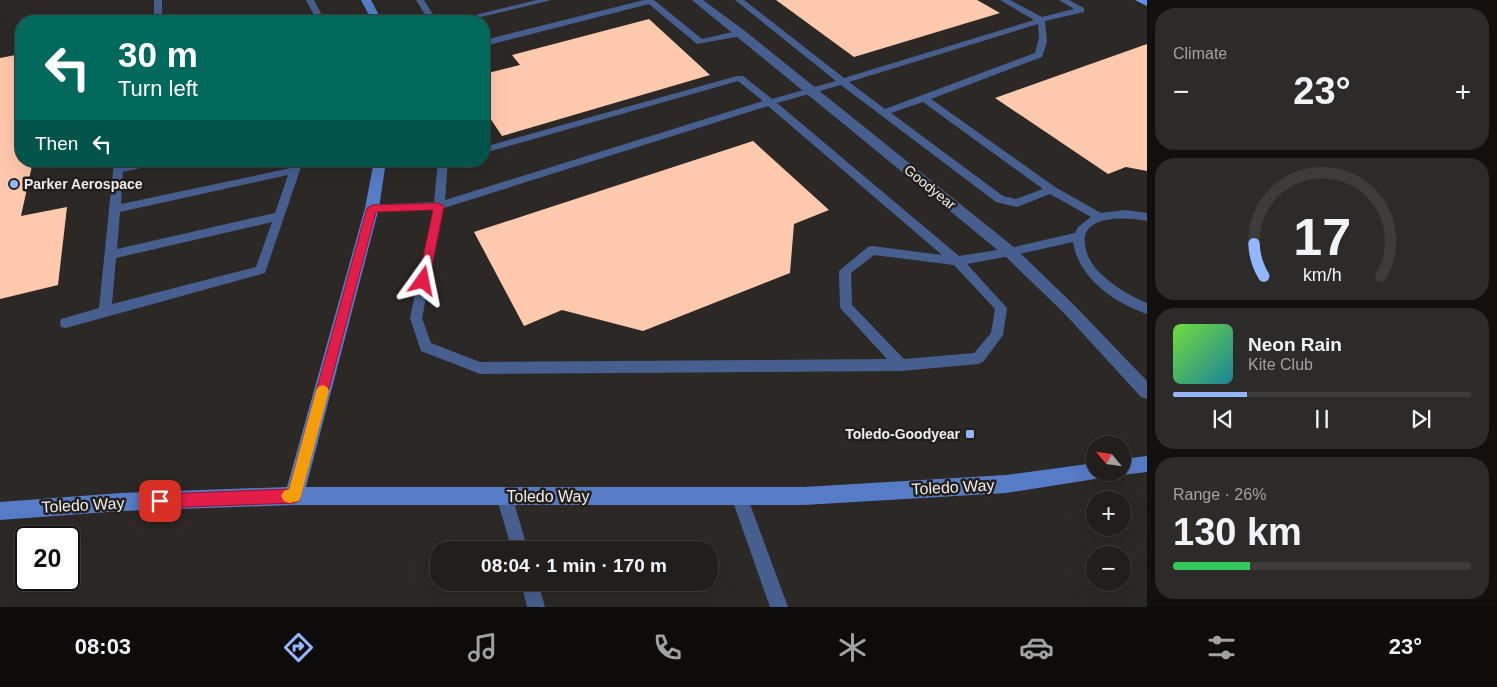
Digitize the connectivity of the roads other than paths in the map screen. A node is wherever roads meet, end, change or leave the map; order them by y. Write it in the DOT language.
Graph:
graph roads {
  1 [pos="158,0"];
  2 [pos="310,0"];
  3 [pos="366,0"];
  4 [pos="420,0"];
  5 [pos="548,0"];
  6 [pos="649,0"];
  7 [pos="697,0"];
  8 [pos="739,0"];
  9 [pos="1004,0"];
  10 [pos="1063,0"];
  11 [pos="1140,0"];
  12 [pos="1147,3"];
  13 [pos="158,15"];
  14 [pos="318,15"];
  15 [pos="373,15"];
  16 [pos="429,15"];
  17 [pos="481,15"];
  18 [pos="1041,20"];
  19 [pos="741,33"];
  20 [pos="490,41"];
  21 [pos="844,82"];
  22 [pos="812,91"];
  23 [pos="924,98"];
  24 [pos="770,102"];
  25 [pos="884,112"];
  26 [pos="490,148"];
  27 [pos="118,167"];
  28 [pos="292,167"];
  29 [pos="296,167"];
  30 [pos="379,167"];
  31 [pos="443,167"];
  32 [pos="1052,190"];
  33 [pos="438,206"];
  34 [pos="372,208"];
  35 [pos="114,209"];
  36 [pos="280,216"];
  37 [pos="1099,217"];
  38 [pos="1147,217"];
  39 [pos="1079,236"];
  40 [pos="1010,252"];
  41 [pos="110,254"];
  42 [pos="957,261"];
  43 [pos="1147,309"];
  44 [pos="105,311"];
  45 [pos="66,323"];
  46 [pos="901,364"];
  47 [pos="1147,392"];
  48 [pos="1147,464"];
  49 [pos="1131,466"];
  50 [pos="1086,472"];
  51 [pos="294,496"];
  52 [pos="504,496"];
  53 [pos="740,496"];
  54 [pos="0,511"];
  55 [pos="517,541"];
  56 [pos="532,591"];
  57 [pos="536,607"];
  58 [pos="779,607"];
  1 -- 13 [label="lane"];
  2 -- 14 [label="lane"];
  3 -- 15 [label="main road"];
  4 -- 16 [label="lane"];
  5 -- 17 [label="lane"];
  6 -- 19 [label="lane"];
  6 -- 20 [label="lane"];
  7 -- 19 [label="street, Goodyear"];
  8 -- 21 [label="lane"];
  9 -- 18 [label="lane"];
  10 -- 18 [label="lane"];
  11 -- 12 [label="main road"];
  18 -- 21 [label="lane"];
  18 -- 23 [label="lane"];
  19 -- 22 [label="street, Goodyear"];
  21 -- 22 [label="lane"];
  21 -- 25 [label="lane"];
  22 -- 24 [label="lane"];
  22 -- 40 [label="street, Goodyear"];
  23 -- 25 [label="lane"];
  23 -- 32 [label="lane"];
  24 -- 26 [label="lane"];
  24 -- 33 [label="lane"];
  24 -- 42 [label="lane"];
  25 -- 32 [label="lane"];
  27 -- 35 [label="lane"];
  28 -- 35 [label="lane"];
  29 -- 36 [label="lane"];
  30 -- 34 [label="main road"];
  31 -- 33 [label="lane"];
  32 -- 37 [label="lane"];
  33 -- 34 [label="lane"];
  33 -- 46 [label="lane"];
  34 -- 51 [label="main road"];
  35 -- 41 [label="lane"];
  36 -- 41 [label="lane"];
  36 -- 44 [label="lane"];
  37 -- 38 [label="lane"];
  37 -- 39 [label="lane"];
  39 -- 40 [label="lane"];
  39 -- 43 [label="lane"];
  40 -- 42 [label="lane"];
  40 -- 47 [label="street, Goodyear"];
  41 -- 44 [label="lane"];
  42 -- 46 [label="lane"];
  42 -- 46 [label="lane"];
  44 -- 45 [label="lane"];
  48 -- 49 [label="main road"];
  50 -- 53 [label="main road, Toledo Way"];
  51 -- 52 [label="main road, Toledo Way"];
  51 -- 54 [label="main road, Toledo Way"];
  52 -- 53 [label="main road, Toledo Way"];
  52 -- 55 [label="lane"];
  53 -- 58 [label="lane"];
  56 -- 57 [label="lane"];
}
